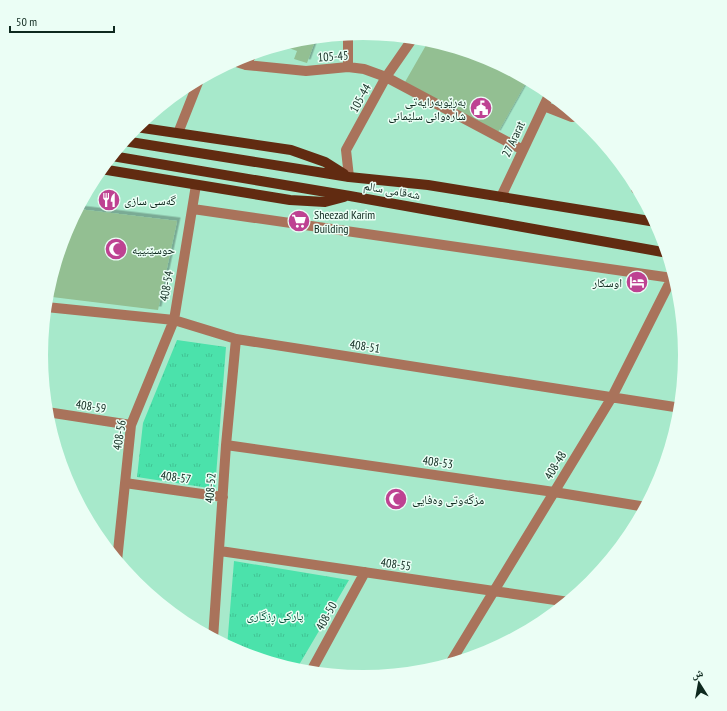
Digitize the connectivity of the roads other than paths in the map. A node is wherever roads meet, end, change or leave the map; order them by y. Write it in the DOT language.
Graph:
graph roads {
  1 [pos="348,41"];
  2 [pos="409,44"];
  3 [pos="247,62"];
  4 [pos="243,64"];
  5 [pos="246,65"];
  6 [pos="348,67"];
  7 [pos="386,77"];
  8 [pos="196,88"];
  9 [pos="547,99"];
  10 [pos="544,106"];
  11 [pos="570,116"];
  12 [pos="144,128"];
  13 [pos="178,133"];
  14 [pos="131,142"];
  15 [pos="523,150"];
  16 [pos="118,157"];
  17 [pos="108,170"];
  18 [pos="349,177"];
  19 [pos="196,186"];
  20 [pos="350,196"];
  21 [pos="501,197"];
  22 [pos="192,209"];
  23 [pos="648,221"];
  24 [pos="661,252"];
  25 [pos="668,275"];
  26 [pos="670,282"];
  27 [pos="52,308"];
  28 [pos="174,320"];
  29 [pos="236,339"];
  30 [pos="612,397"];
  31 [pos="675,407"];
  32 [pos="53,413"];
  33 [pos="131,425"];
  34 [pos="226,445"];
  35 [pos="126,483"];
  36 [pos="554,492"];
  37 [pos="223,497"];
  38 [pos="640,506"];
  39 [pos="220,551"];
  40 [pos="118,554"];
  41 [pos="365,572"];
  42 [pos="494,591"];
  43 [pos="562,601"];
  44 [pos="213,633"];
  45 [pos="454,657"];
  46 [pos="313,667"];
  1 -- 6 [label="street"];
  2 -- 7 [label="street, 105-44"];
  3 -- 5 [label="street"];
  4 -- 5 [label="street, 105-45"];
  5 -- 6 [label="street, 105-45"];
  6 -- 7 [label="street, 105-45"];
  7 -- 15 [label="street, 105-45"];
  7 -- 18 [label="street, 105-44"];
  8 -- 13 [label="street"];
  9 -- 10 [label="street, 27 Ararat"];
  10 -- 11 [label="street"];
  10 -- 15 [label="street, 27 Ararat"];
  12 -- 13 [label="main road"];
  13 -- 18 [label="main road"];
  14 -- 18 [label="main road, شەقامی سالم"];
  15 -- 21 [label="street, 27 Ararat"];
  16 -- 20 [label="main road, شەقامی سالم"];
  17 -- 19 [label="main road"];
  18 -- 21 [label="main road, شەقامی سالم"];
  19 -- 20 [label="main road"];
  19 -- 22 [label="street, 408-54"];
  20 -- 24 [label="main road, شەقامی سالم"];
  21 -- 23 [label="main road, شەقامی سالم"];
  22 -- 25 [label="street"];
  22 -- 28 [label="street, 408-54"];
  26 -- 30 [label="street, 408-48"];
  27 -- 28 [label="street, 408-51"];
  28 -- 29 [label="street, 408-51"];
  28 -- 33 [label="street, 408-56"];
  29 -- 30 [label="street, 408-51"];
  29 -- 34 [label="street, 408-52"];
  30 -- 31 [label="street, 408-51"];
  30 -- 36 [label="street, 408-48"];
  32 -- 33 [label="street, 408-59"];
  33 -- 35 [label="street, 408-56"];
  34 -- 36 [label="street, 408-53"];
  34 -- 37 [label="street, 408-52"];
  35 -- 37 [label="street, 408-57"];
  35 -- 40 [label="street, 408-56"];
  36 -- 38 [label="street, 408-53"];
  36 -- 42 [label="street, 408-48"];
  37 -- 39 [label="street, 408-52"];
  39 -- 41 [label="street, 408-55"];
  39 -- 44 [label="street, 408-52"];
  41 -- 42 [label="street, 408-55"];
  41 -- 46 [label="street, 408-50"];
  42 -- 43 [label="street, 408-55"];
  42 -- 45 [label="street, 408-48"];
}
